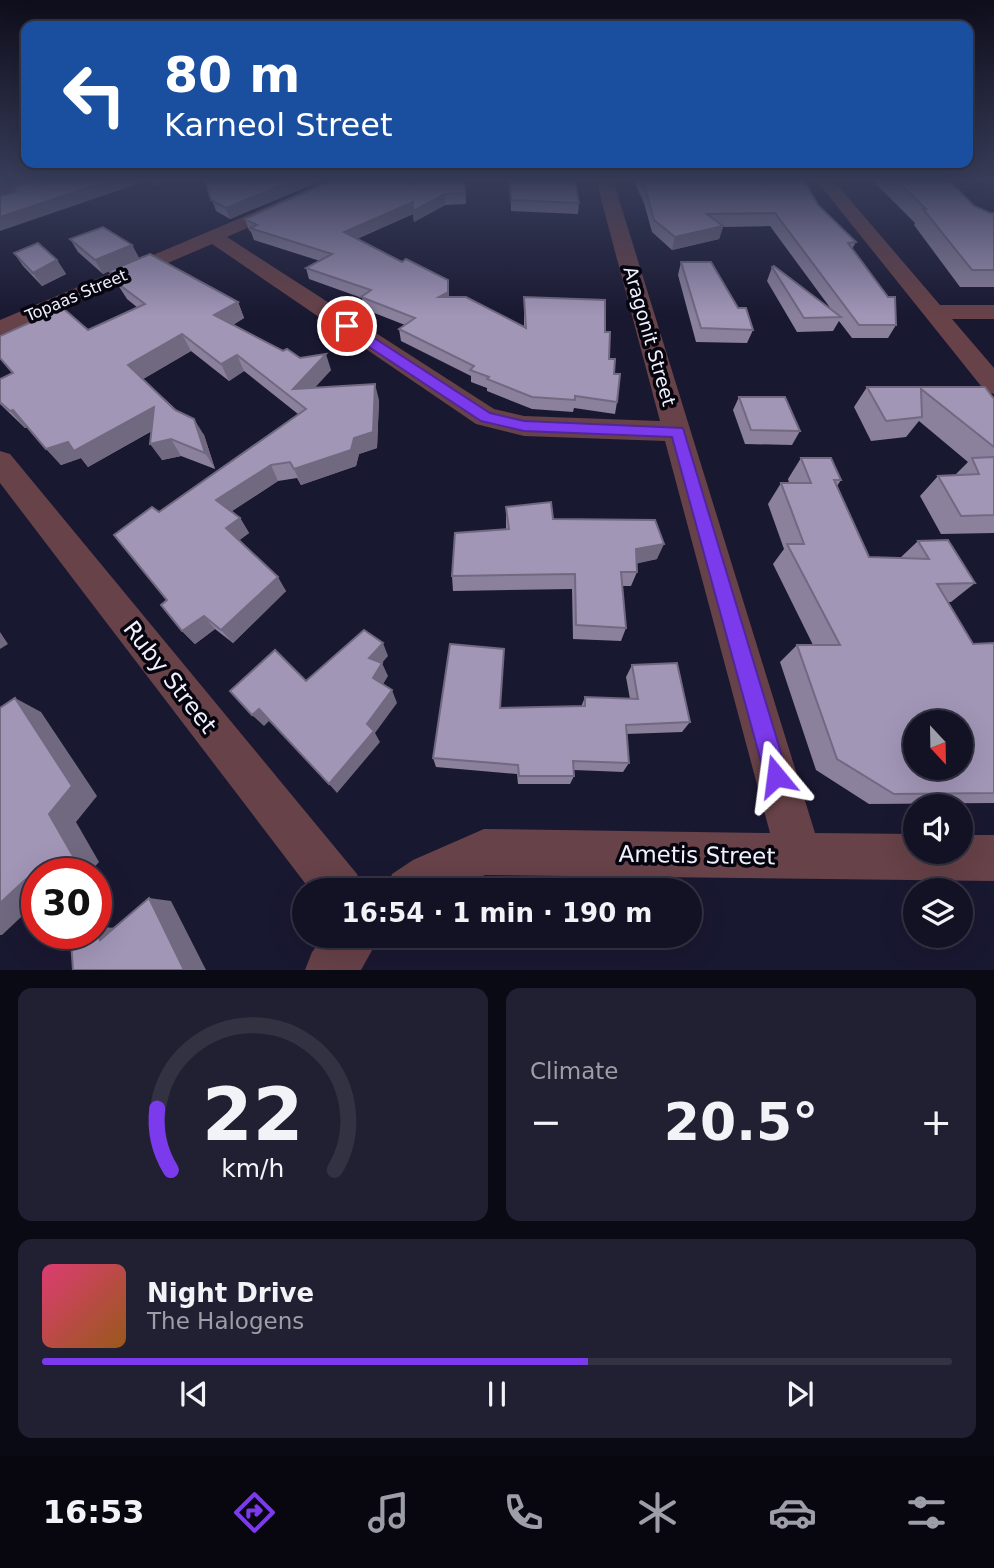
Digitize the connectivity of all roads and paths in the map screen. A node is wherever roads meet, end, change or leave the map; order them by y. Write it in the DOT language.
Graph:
graph roads {
  1 [pos="237,225"];
  2 [pos="617,225"];
  3 [pos="862,225"];
  4 [pos="212,236"];
  5 [pos="935,312"];
  6 [pos="994,312"];
  7 [pos="0,328"];
  8 [pos="994,385"];
  9 [pos="678,432"];
  10 [pos="0,462"];
  11 [pos="799,856"];
  12 [pos="994,858"];
  13 [pos="330,878"];
  14 [pos="426,878"];
  15 [pos="347,948"];
  16 [pos="330,970"];
  1 -- 4 [label="street, Topaas Street"];
  2 -- 9 [label="street, Aragonit Street"];
  3 -- 5 [label="street"];
  4 -- 7 [label="street, Topaas Street"];
  4 -- 9 [label="street"];
  5 -- 6 [label="street"];
  5 -- 8 [label="street"];
  9 -- 11 [label="street, Aragonit Street"];
  10 -- 13 [label="street, Ruby Street"];
  11 -- 12 [label="street, Ametis Street"];
  11 -- 14 [label="street, Ametis Street"];
  15 -- 16 [label="street"];
}
